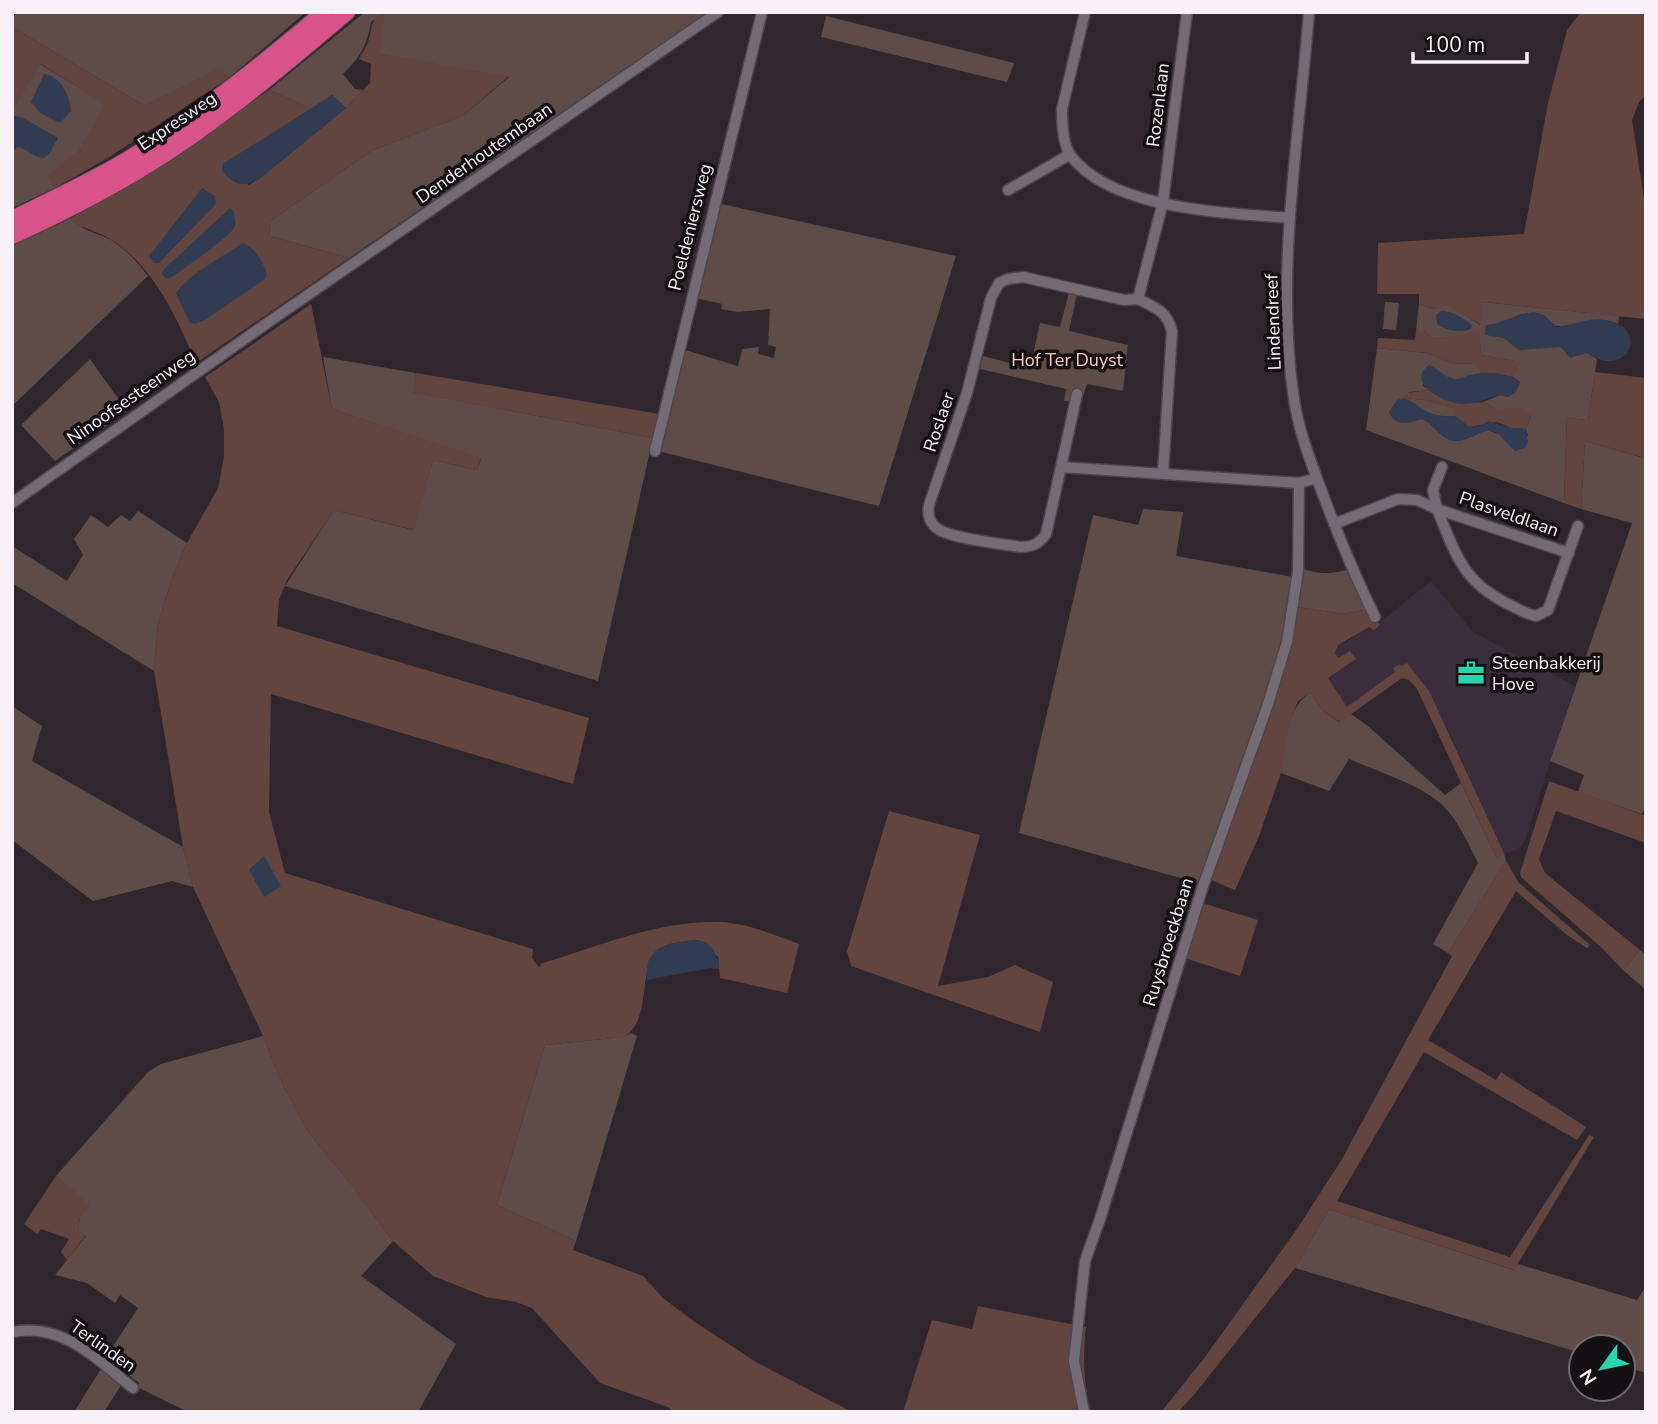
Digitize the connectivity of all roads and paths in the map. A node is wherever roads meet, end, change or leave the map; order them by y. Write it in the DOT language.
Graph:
graph roads {
  1 [pos="324,12"];
  2 [pos="347,12"];
  3 [pos="718,12"];
  4 [pos="762,12"];
  5 [pos="1085,12"];
  6 [pos="1188,12"];
  7 [pos="1309,12"];
  8 [pos="1069,155"];
  9 [pos="1008,190"];
  10 [pos="1163,202"];
  11 [pos="1290,218"];
  12 [pos="12,219"];
  13 [pos="12,236"];
  14 [pos="1138,299"];
  15 [pos="271,321"];
  16 [pos="1077,394"];
  17 [pos="655,451"];
  18 [pos="1061,467"];
  19 [pos="1442,467"];
  20 [pos="1163,473"];
  21 [pos="1317,478"];
  22 [pos="1299,483"];
  23 [pos="12,503"];
  24 [pos="1437,509"];
  25 [pos="1334,524"];
  26 [pos="1578,526"];
  27 [pos="1569,553"];
  28 [pos="1375,617"];
  29 [pos="12,1332"];
  30 [pos="133,1388"];
  31 [pos="1084,1412"];
  1 -- 12 [label="highway, Expresweg"];
  2 -- 13 [label="highway, Expresweg"];
  3 -- 15 [label="street, Denderhoutembaan"];
  4 -- 17 [label="street, Poeldeniersweg"];
  5 -- 8 [label="street"];
  6 -- 10 [label="street, Rozenlaan"];
  7 -- 11 [label="street, Lindendreef"];
  8 -- 9 [label="street"];
  8 -- 10 [label="street"];
  10 -- 11 [label="street"];
  10 -- 14 [label="street"];
  11 -- 21 [label="street, Lindendreef"];
  14 -- 18 [label="street, Roslaer"];
  14 -- 20 [label="street, Roslaer"];
  15 -- 23 [label="street, Ninoofsesteenweg"];
  16 -- 18 [label="street, Roslaer"];
  18 -- 20 [label="street"];
  19 -- 24 [label="street, Plasveldlaan"];
  20 -- 22 [label="street"];
  21 -- 22 [label="street"];
  21 -- 25 [label="street, Lindendreef"];
  22 -- 31 [label="street, Ruysbroeckbaan"];
  24 -- 25 [label="street, Plasveldlaan"];
  24 -- 27 [label="street, Plasveldlaan"];
  24 -- 27 [label="street, Plasveldlaan"];
  25 -- 28 [label="street, Lindendreef"];
  26 -- 27 [label="street, Plasveldlaan"];
  29 -- 30 [label="street, Terlinden"];
}
